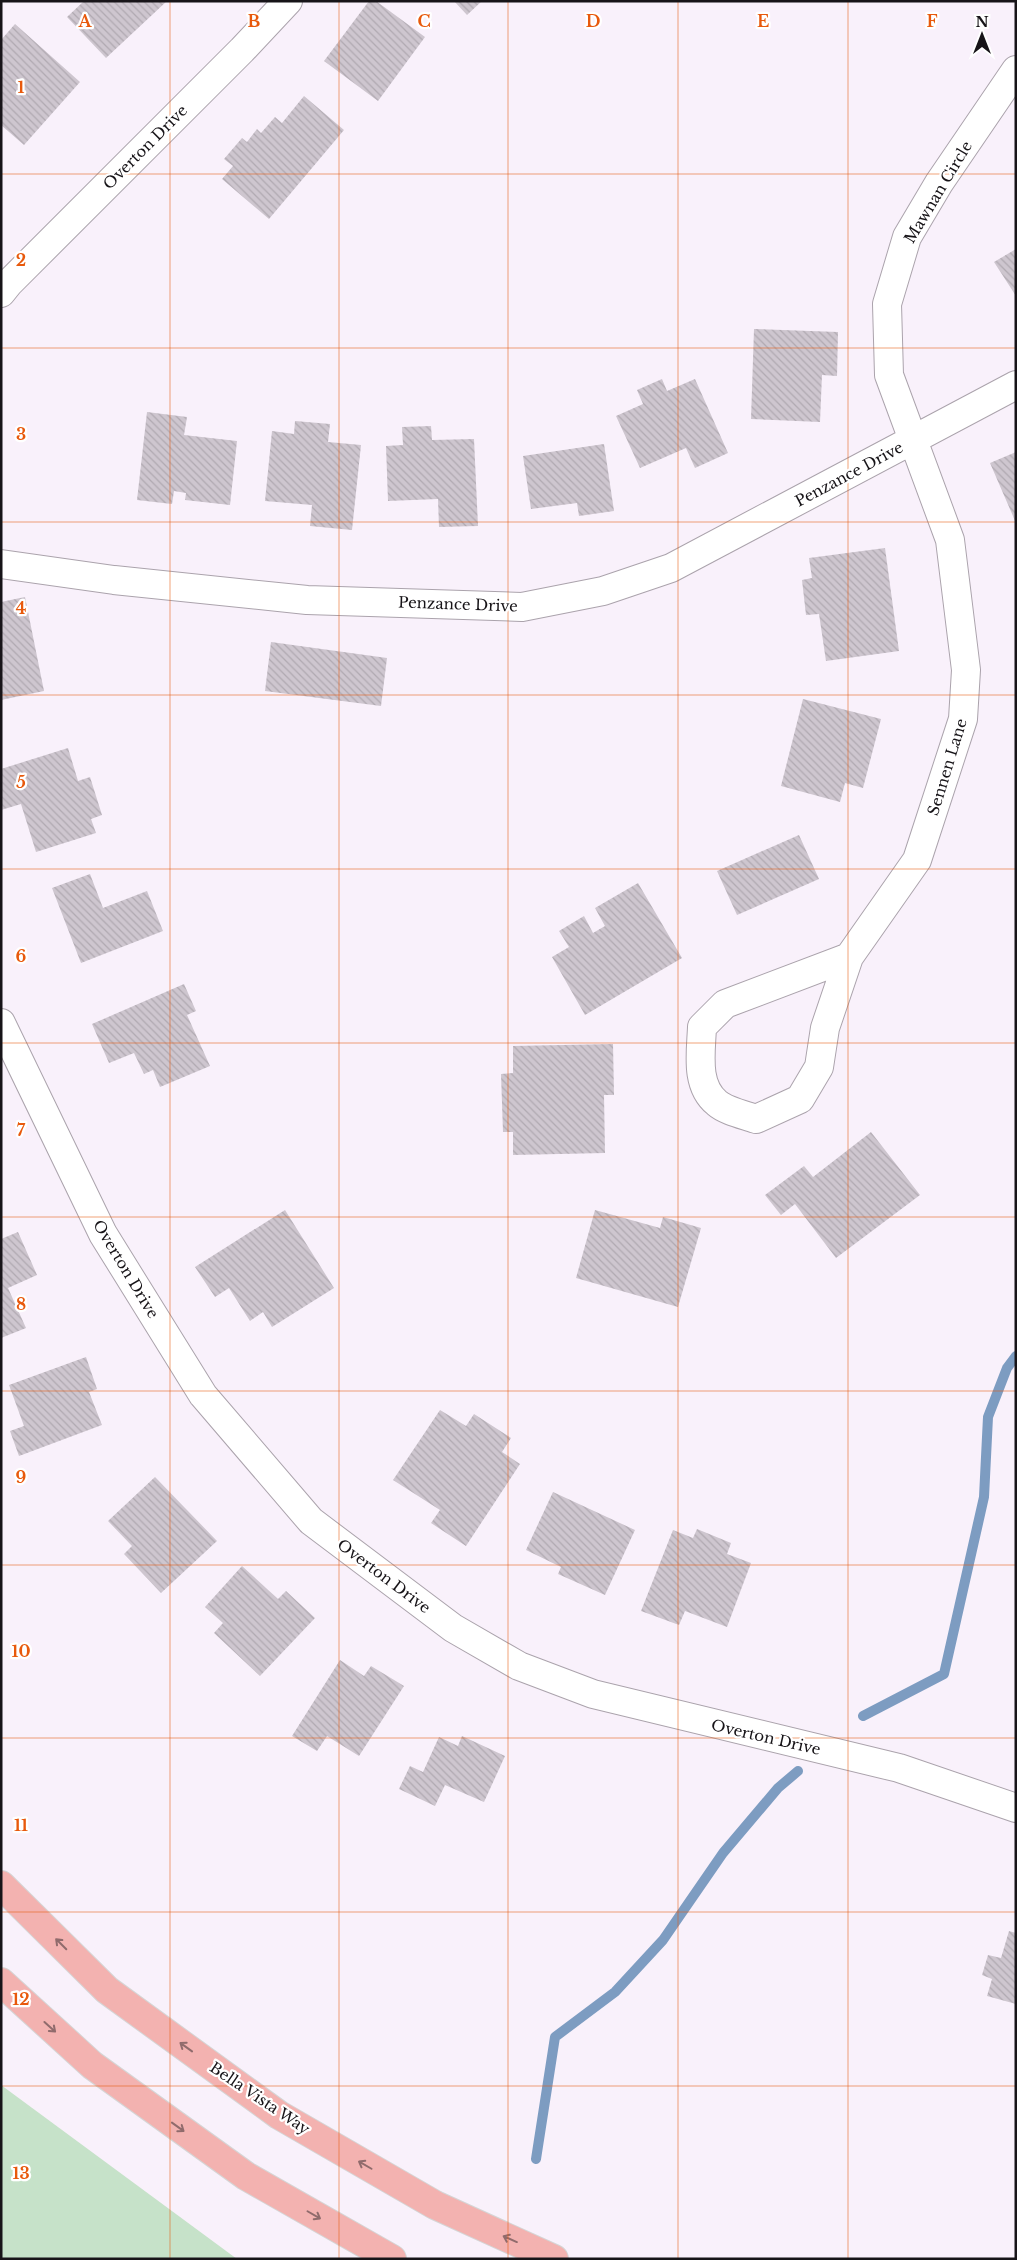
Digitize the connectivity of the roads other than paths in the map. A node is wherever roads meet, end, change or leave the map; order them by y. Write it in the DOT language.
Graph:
graph roads {
  1 [pos="288,1"];
  2 [pos="1016,70"];
  3 [pos="1,293"];
  4 [pos="1016,385"];
  5 [pos="913,441"];
  6 [pos="1,564"];
  7 [pos="849,957"];
  8 [pos="1,1024"];
  9 [pos="1016,1808"];
  10 [pos="1,1885"];
  11 [pos="1,1982"];
  12 [pos="392,2259"];
  13 [pos="554,2259"];
  1 -- 3 [label="street, Overton Drive"];
  2 -- 5 [label="street, Mawnan Circle"];
  4 -- 5 [label="street, Penzance Drive"];
  5 -- 6 [label="street, Penzance Drive"];
  5 -- 7 [label="street, Sennen Lane"];
  7 -- 7 [label="street, Sennen Lane"];
  8 -- 9 [label="street, Overton Drive"];
  13 -- 10 [label="main road, Bella Vista Way, one-way"];
  11 -- 12 [label="main road, one-way"];
}
